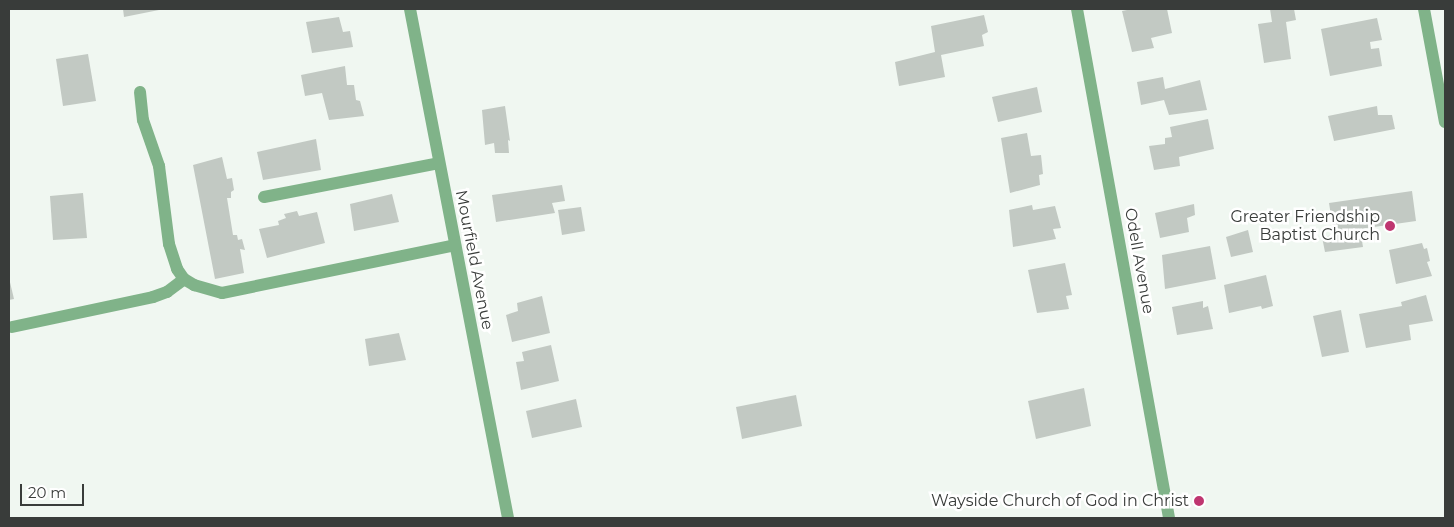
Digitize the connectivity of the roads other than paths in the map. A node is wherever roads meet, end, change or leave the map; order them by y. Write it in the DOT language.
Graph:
graph roads {
  1 [pos="410,9"];
  2 [pos="1077,9"];
  3 [pos="1424,9"];
  4 [pos="140,92"];
  5 [pos="1445,122"];
  6 [pos="439,163"];
  7 [pos="264,197"];
  8 [pos="455,245"];
  9 [pos="184,279"];
  10 [pos="12,327"];
  11 [pos="508,518"];
  12 [pos="1169,518"];
  1 -- 6 [label="street, Mourfield Avenue"];
  2 -- 12 [label="street, Odell Avenue"];
  3 -- 5 [label="street"];
  4 -- 9 [label="street"];
  6 -- 7 [label="street"];
  6 -- 8 [label="street, Mourfield Avenue"];
  8 -- 9 [label="street"];
  8 -- 11 [label="street, Mourfield Avenue"];
  9 -- 10 [label="street"];
}
